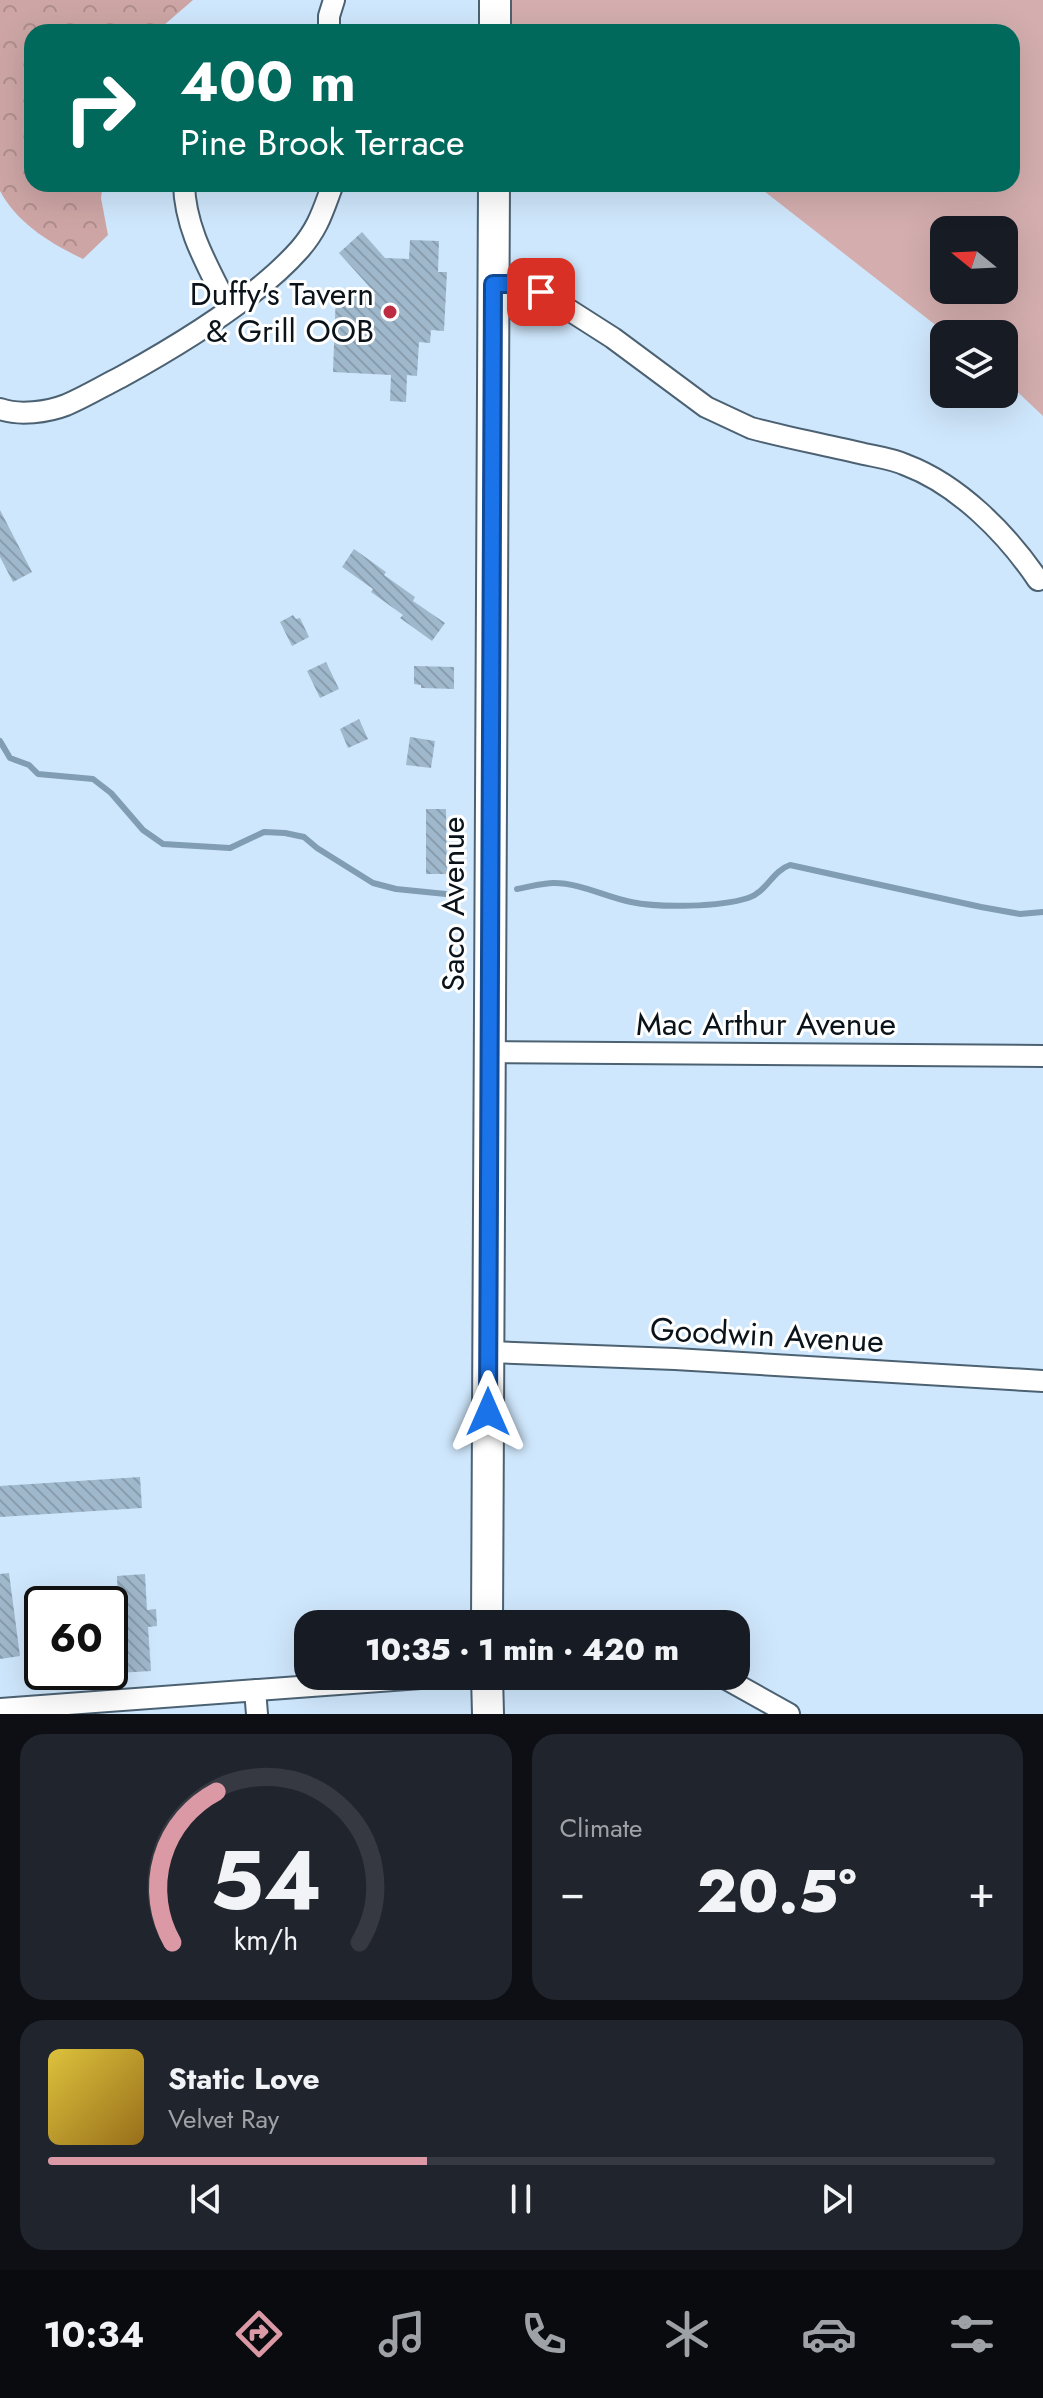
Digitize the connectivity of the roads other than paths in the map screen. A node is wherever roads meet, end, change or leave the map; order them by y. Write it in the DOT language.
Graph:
graph roads {
  1 [pos="334,0"];
  2 [pos="495,0"];
  3 [pos="329,24"];
  4 [pos="495,24"];
  5 [pos="184,192"];
  6 [pos="330,192"];
  7 [pos="494,192"];
  8 [pos="493,284"];
  9 [pos="229,309"];
  10 [pos="0,409"];
  11 [pos="1038,580"];
  12 [pos="489,1052"];
  13 [pos="1043,1056"];
  14 [pos="488,1352"];
  15 [pos="1043,1381"];
  16 [pos="487,1610"];
  17 [pos="294,1687"];
  18 [pos="255,1690"];
  19 [pos="487,1690"];
  20 [pos="746,1690"];
  21 [pos="101,1708"];
  22 [pos="0,1709"];
  23 [pos="257,1714"];
  24 [pos="488,1714"];
  25 [pos="789,1714"];
  1 -- 3 [label="street"];
  2 -- 4 [label="main road"];
  5 -- 9 [label="street"];
  6 -- 9 [label="street"];
  7 -- 8 [label="main road, Saco Avenue"];
  8 -- 11 [label="street"];
  8 -- 12 [label="main road, Saco Avenue"];
  9 -- 10 [label="street"];
  12 -- 13 [label="street, Mac Arthur Avenue"];
  12 -- 14 [label="main road, Saco Avenue"];
  14 -- 15 [label="street, Goodwin Avenue"];
  14 -- 16 [label="main road, Saco Avenue"];
  17 -- 18 [label="street"];
  18 -- 21 [label="street"];
  18 -- 23 [label="street"];
  19 -- 24 [label="main road"];
  20 -- 25 [label="street"];
  21 -- 22 [label="street"];
}
